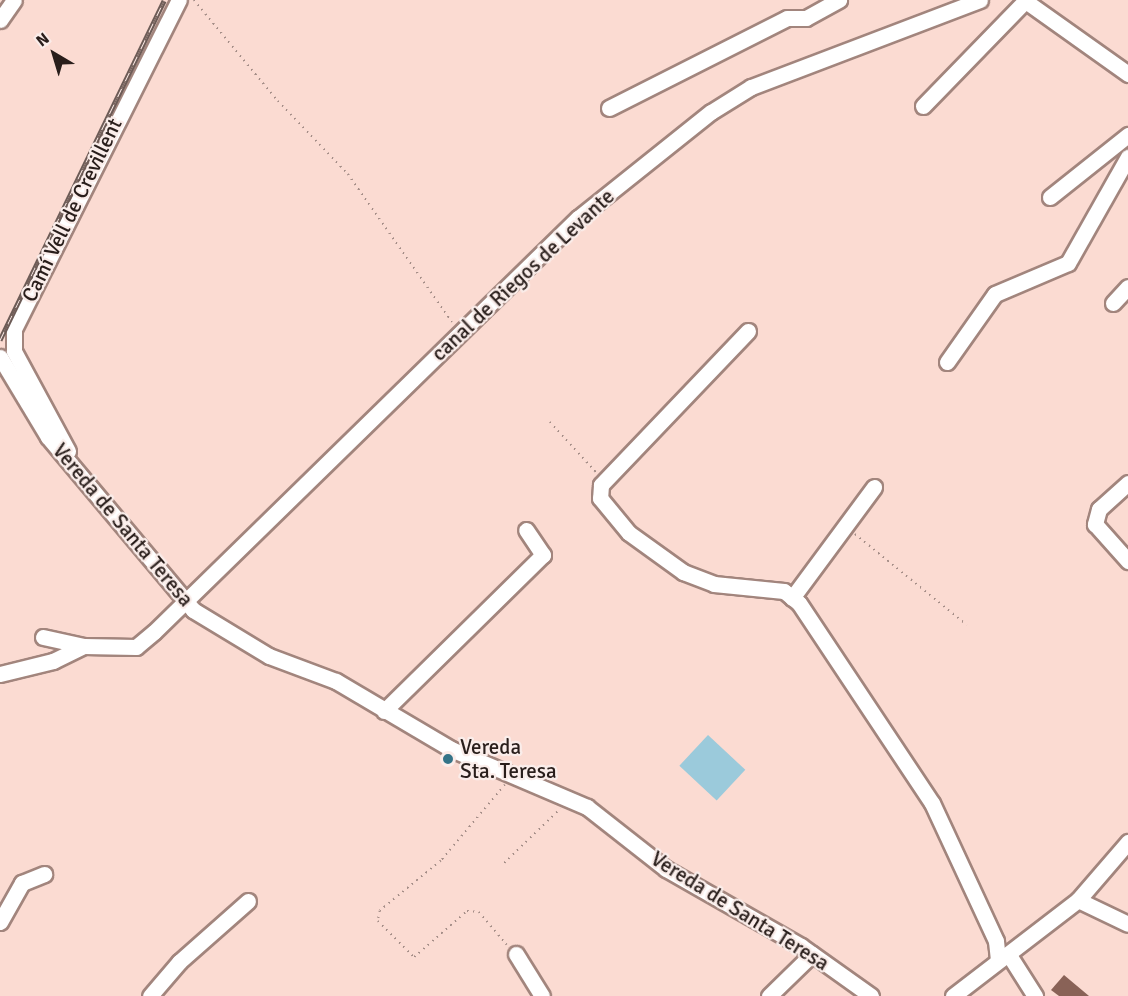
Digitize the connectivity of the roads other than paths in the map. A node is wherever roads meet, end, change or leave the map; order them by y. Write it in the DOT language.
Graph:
graph roads {
  1 [pos="14,0"];
  2 [pos="178,0"];
  3 [pos="839,0"];
  4 [pos="980,0"];
  5 [pos="1025,0"];
  6 [pos="0,20"];
  7 [pos="1128,74"];
  8 [pos="923,106"];
  9 [pos="609,108"];
  10 [pos="1128,135"];
  11 [pos="1128,158"];
  12 [pos="1050,197"];
  13 [pos="1128,287"];
  14 [pos="1113,303"];
  15 [pos="748,331"];
  16 [pos="0,357"];
  17 [pos="947,362"];
  18 [pos="1128,483"];
  19 [pos="86,485"];
  20 [pos="874,487"];
  21 [pos="526,530"];
  22 [pos="1128,561"];
  23 [pos="792,598"];
  24 [pos="187,604"];
  25 [pos="43,637"];
  26 [pos="84,646"];
  27 [pos="0,674"];
  28 [pos="384,711"];
  29 [pos="1128,842"];
  30 [pos="44,874"];
  31 [pos="1078,900"];
  32 [pos="248,901"];
  33 [pos="0,922"];
  34 [pos="1128,924"];
  35 [pos="516,954"];
  36 [pos="812,954"];
  37 [pos="1003,957"];
  38 [pos="150,996"];
  39 [pos="542,996"];
  40 [pos="769,996"];
  41 [pos="871,996"];
  42 [pos="954,996"];
  43 [pos="1035,996"];
  1 -- 6 [label="street"];
  2 -- 19 [label="street, Camí Vell de Crevillent"];
  3 -- 9 [label="street"];
  4 -- 24 [label="street, canal de Riegos de Levante"];
  5 -- 7 [label="street"];
  5 -- 8 [label="street"];
  10 -- 12 [label="street"];
  11 -- 17 [label="street"];
  13 -- 14 [label="street"];
  15 -- 23 [label="street"];
  16 -- 19 [label="street, Vereda de Santa Teresa"];
  18 -- 22 [label="street"];
  19 -- 24 [label="street, Vereda de Santa Teresa"];
  20 -- 23 [label="street"];
  21 -- 28 [label="street"];
  23 -- 37 [label="street"];
  24 -- 26 [label="street, canal de Riegos de Levante"];
  24 -- 28 [label="street, Vereda de Santa Teresa"];
  25 -- 26 [label="street"];
  26 -- 27 [label="street"];
  28 -- 36 [label="street, Vereda de Santa Teresa"];
  29 -- 31 [label="street"];
  30 -- 33 [label="street"];
  31 -- 34 [label="street"];
  31 -- 37 [label="street"];
  32 -- 38 [label="street"];
  35 -- 39 [label="street"];
  36 -- 40 [label="street"];
  36 -- 41 [label="street, Vereda de Santa Teresa"];
  37 -- 42 [label="street"];
  37 -- 43 [label="street"];
}
